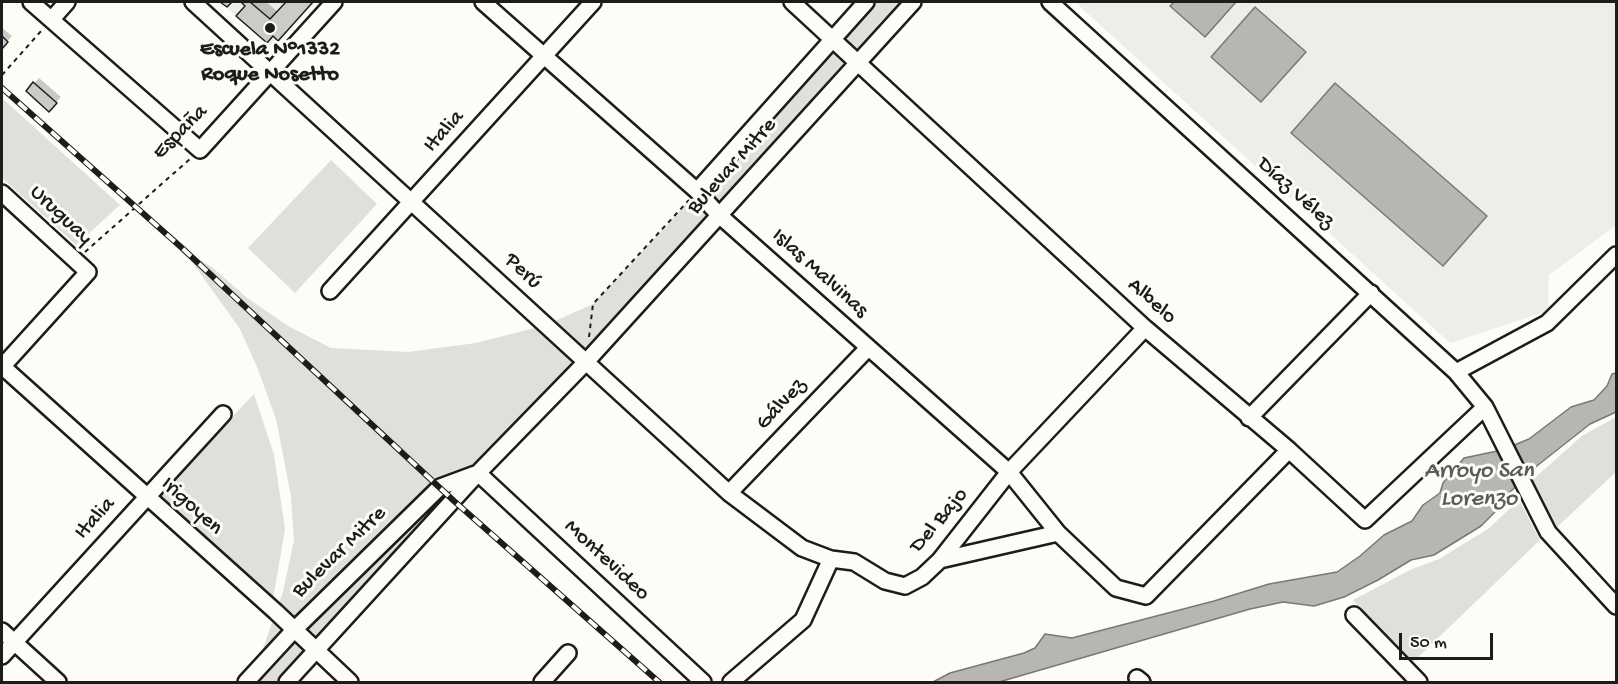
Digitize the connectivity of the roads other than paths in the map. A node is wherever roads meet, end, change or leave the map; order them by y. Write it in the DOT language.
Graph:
graph roads {
  1 [pos="31,2"];
  2 [pos="67,2"];
  3 [pos="193,2"];
  4 [pos="333,2"];
  5 [pos="483,2"];
  6 [pos="593,2"];
  7 [pos="792,2"];
  8 [pos="866,2"];
  9 [pos="913,2"];
  10 [pos="1050,2"];
  11 [pos="52,19"];
  12 [pos="832,39"];
  13 [pos="543,56"];
  14 [pos="858,63"];
  15 [pos="271,72"];
  16 [pos="697,191"];
  17 [pos="2,193"];
  18 [pos="412,202"];
  19 [pos="719,215"];
  20 [pos="1617,255"];
  21 [pos="330,291"];
  22 [pos="1371,293"];
  23 [pos="1145,328"];
  24 [pos="868,348"];
  25 [pos="586,362"];
  26 [pos="2,366"];
  27 [pos="1456,372"];
  28 [pos="1485,407"];
  29 [pos="223,414"];
  30 [pos="1249,418"];
  31 [pos="1289,450"];
  32 [pos="1009,472"];
  33 [pos="478,473"];
  34 [pos="729,493"];
  35 [pos="147,497"];
  36 [pos="1058,533"];
  37 [pos="831,559"];
  38 [pos="940,560"];
  39 [pos="1617,606"];
  40 [pos="1354,615"];
  41 [pos="294,630"];
  42 [pos="2,631"];
  43 [pos="14,642"];
  44 [pos="316,651"];
  45 [pos="568,653"];
  46 [pos="2,656"];
  47 [pos="58,682"];
  48 [pos="246,682"];
  49 [pos="287,682"];
  50 [pos="350,682"];
  51 [pos="542,682"];
  52 [pos="704,682"];
  53 [pos="731,682"];
  54 [pos="1419,682"];
  1 -- 11 [label="street"];
  2 -- 11 [label="street"];
  3 -- 15 [label="street, Perú"];
  4 -- 15 [label="street, España"];
  5 -- 13 [label="street, Islas Malvinas"];
  6 -- 13 [label="street, Italia"];
  7 -- 12 [label="street, Albelo"];
  8 -- 12 [label="street, Bulevar Mitre"];
  9 -- 14 [label="street, Bulevar Mitre"];
  10 -- 22 [label="street, Díaz Vélez"];
  11 -- 15 [label="street, España"];
  12 -- 14 [label="street, Albelo"];
  12 -- 16 [label="street, Bulevar Mitre"];
  13 -- 16 [label="street, Islas Malvinas"];
  13 -- 18 [label="street, Italia"];
  14 -- 19 [label="street, Bulevar Mitre"];
  14 -- 23 [label="street, Albelo"];
  15 -- 18 [label="street, Perú"];
  16 -- 19 [label="street, Islas Malvinas"];
  17 -- 26 [label="street, Uruguay"];
  18 -- 21 [label="street, Italia"];
  18 -- 25 [label="street, Perú"];
  19 -- 24 [label="street, Islas Malvinas"];
  19 -- 25 [label="street, Bulevar Mitre"];
  20 -- 27 [label="street"];
  22 -- 27 [label="street, Díaz Vélez"];
  22 -- 30 [label="street"];
  23 -- 30 [label="street, Albelo"];
  23 -- 32 [label="street, Del Bajo"];
  24 -- 32 [label="street, Islas Malvinas"];
  24 -- 34 [label="street, Gálvez"];
  25 -- 33 [label="street, Bulevar Mitre"];
  25 -- 34 [label="street, Perú"];
  26 -- 35 [label="street, Irigoyen"];
  27 -- 28 [label="street, Díaz Vélez"];
  28 -- 31 [label="street, Albelo"];
  28 -- 39 [label="street, Díaz Vélez"];
  29 -- 35 [label="street, Italia"];
  30 -- 31 [label="street, Albelo"];
  31 -- 36 [label="street, Islas Malvinas"];
  32 -- 36 [label="street, Islas Malvinas"];
  32 -- 38 [label="street, Del Bajo"];
  33 -- 41 [label="street, Bulevar Mitre"];
  33 -- 44 [label="street, Bulevar Mitre"];
  33 -- 52 [label="street, Montevideo"];
  34 -- 37 [label="street, Perú"];
  35 -- 41 [label="street, Irigoyen"];
  35 -- 43 [label="street, Italia"];
  36 -- 38 [label="street"];
  37 -- 38 [label="street, Del Bajo"];
  37 -- 53 [label="street"];
  40 -- 54 [label="street"];
  41 -- 44 [label="street, Irigoyen"];
  41 -- 48 [label="street, Bulevar Mitre"];
  42 -- 43 [label="street"];
  43 -- 46 [label="street, Italia"];
  43 -- 47 [label="street"];
  44 -- 49 [label="street, Bulevar Mitre"];
  44 -- 50 [label="street, Irigoyen"];
  45 -- 51 [label="street"];
}
